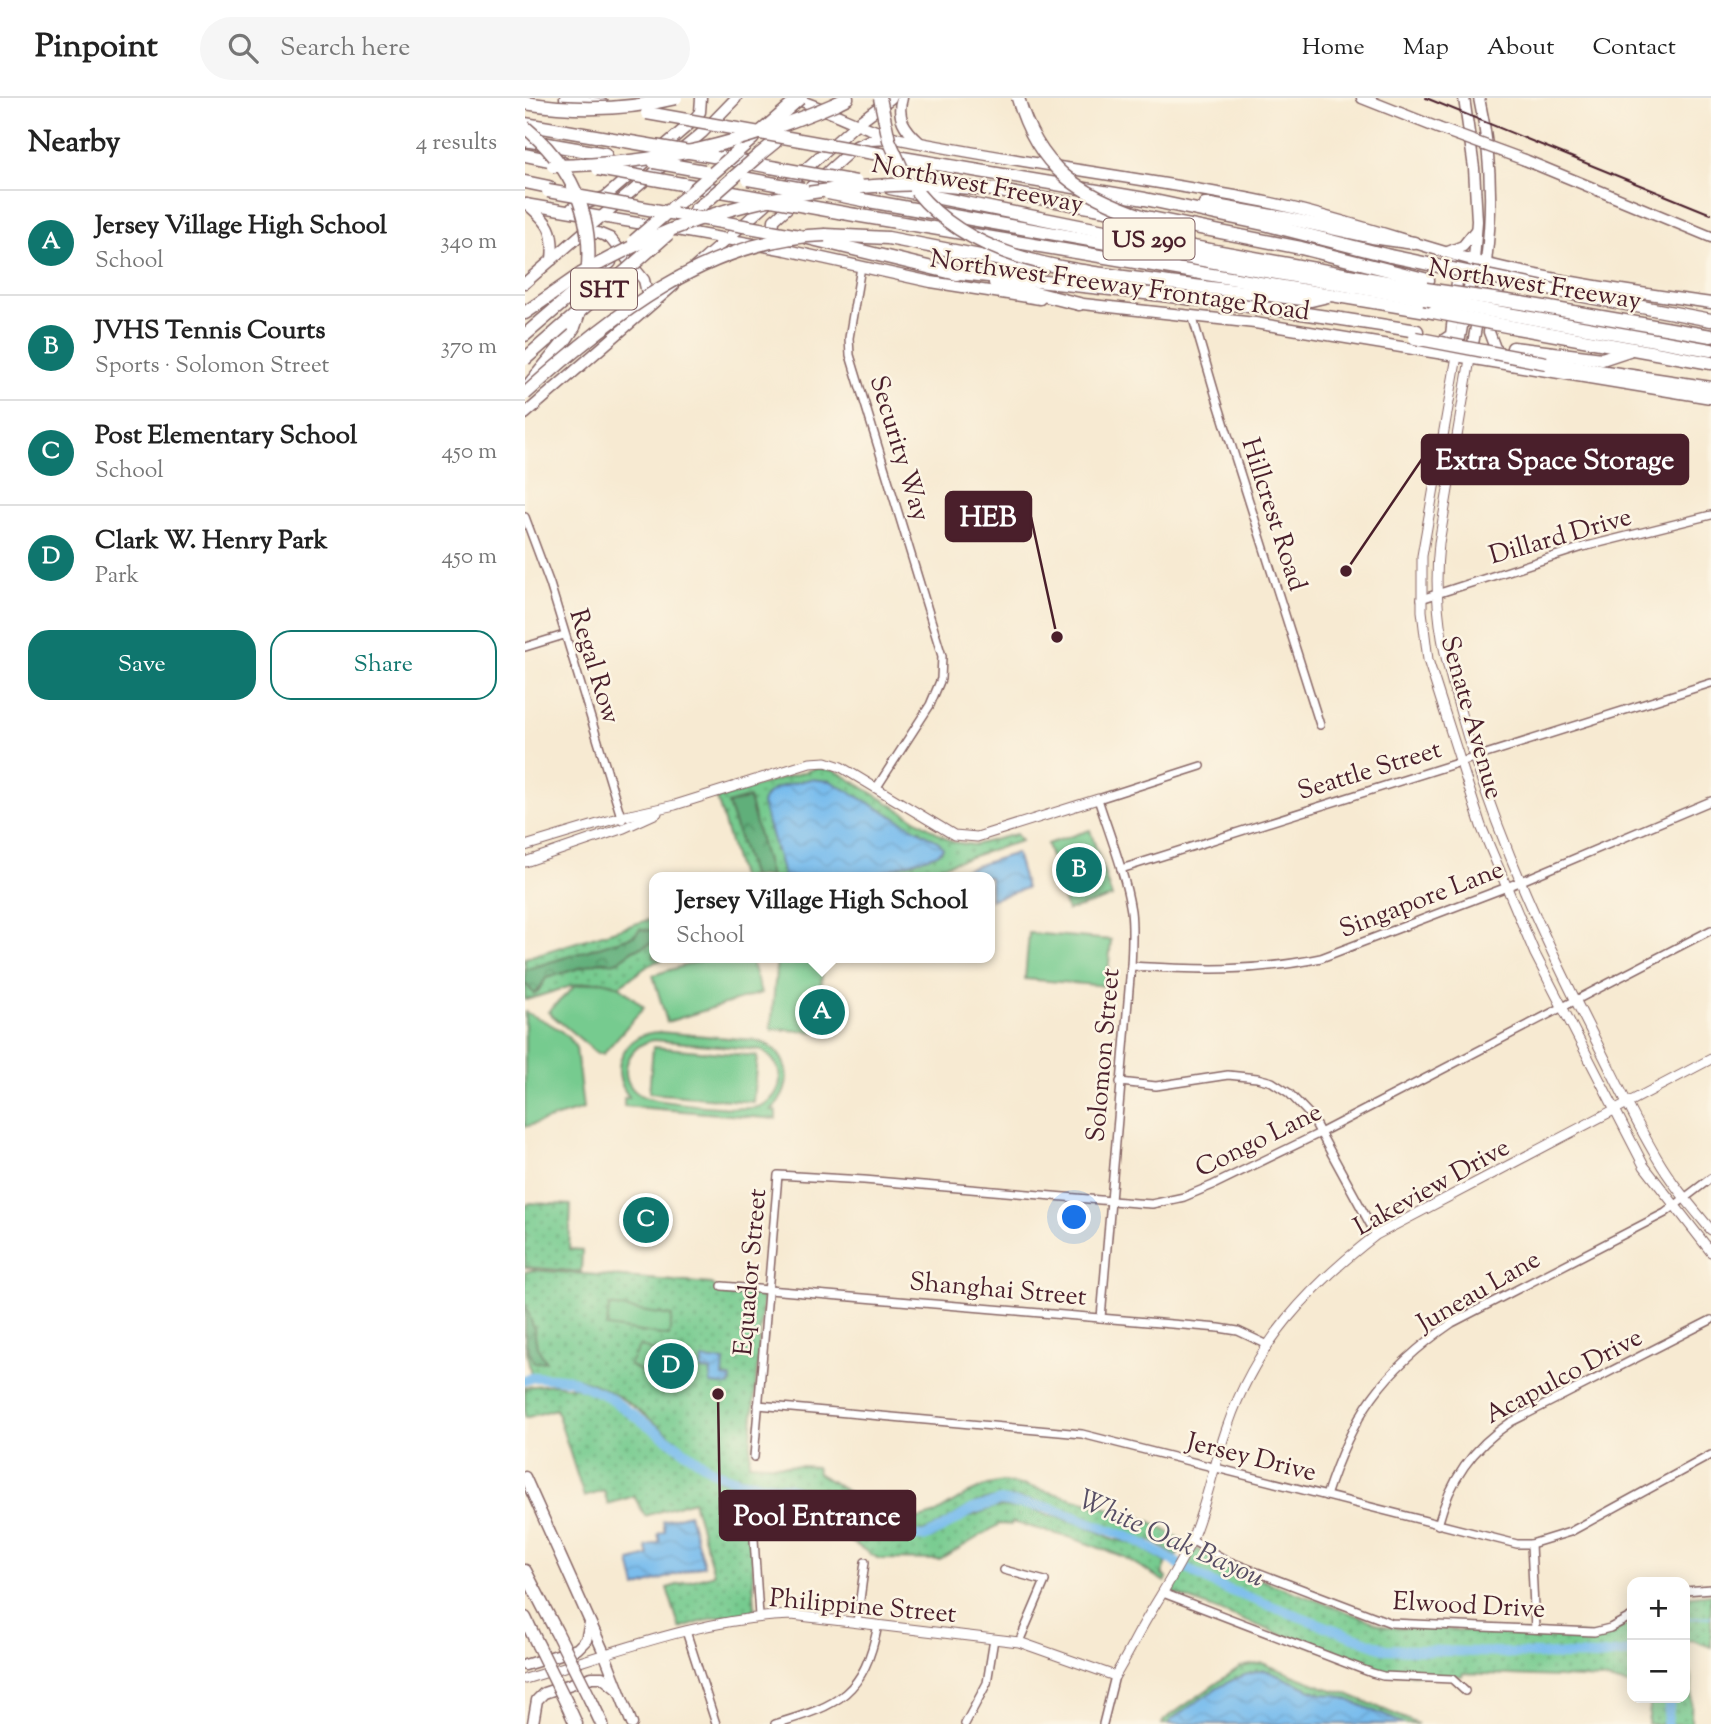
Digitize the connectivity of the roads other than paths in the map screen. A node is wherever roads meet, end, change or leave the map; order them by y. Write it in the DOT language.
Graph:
graph roads {
  1 [pos="566,98"];
  2 [pos="676,98"];
  3 [pos="701,98"];
  4 [pos="736,98"];
  5 [pos="792,98"];
  6 [pos="800,98"];
  7 [pos="826,98"];
  8 [pos="847,98"];
  9 [pos="880,98"];
  10 [pos="891,98"];
  11 [pos="902,98"];
  12 [pos="1018,98"];
  13 [pos="1362,98"];
  14 [pos="1464,98"];
  15 [pos="1479,98"];
  16 [pos="525,103"];
  17 [pos="525,125"];
  18 [pos="855,125"];
  19 [pos="900,139"];
  20 [pos="525,140"];
  21 [pos="921,144"];
  22 [pos="525,155"];
  23 [pos="525,165"];
  24 [pos="525,185"];
  25 [pos="1145,199"];
  26 [pos="526,204"];
  27 [pos="563,210"];
  28 [pos="601,217"];
  29 [pos="1145,217"];
  30 [pos="1477,229"];
  31 [pos="578,236"];
  32 [pos="1711,236"];
  33 [pos="726,239"];
  34 [pos="1414,243"];
  35 [pos="1431,247"];
  36 [pos="786,250"];
  37 [pos="1448,252"];
  38 [pos="552,260"];
  39 [pos="1474,260"];
  40 [pos="1487,263"];
  41 [pos="861,267"];
  42 [pos="1072,267"];
  43 [pos="950,272"];
  44 [pos="1530,274"];
  45 [pos="525,284"];
  46 [pos="1425,294"];
  47 [pos="1336,295"];
  48 [pos="1612,301"];
  49 [pos="1711,303"];
  50 [pos="1079,304"];
  51 [pos="644,311"];
  52 [pos="525,313"];
  53 [pos="1711,313"];
  54 [pos="1192,315"];
  55 [pos="1519,315"];
  56 [pos="1711,320"];
  57 [pos="525,335"];
  58 [pos="1711,336"];
  59 [pos="1418,340"];
  60 [pos="1441,343"];
  61 [pos="1633,349"];
  62 [pos="1711,350"];
  63 [pos="1457,356"];
  64 [pos="525,359"];
  65 [pos="1470,359"];
  66 [pos="1711,363"];
  67 [pos="1519,368"];
  68 [pos="1711,388"];
  69 [pos="525,391"];
  70 [pos="1711,398"];
  71 [pos="525,414"];
  72 [pos="1711,515"];
  73 [pos="525,517"];
  74 [pos="1437,594"];
  75 [pos="1421,599"];
  76 [pos="564,635"];
  77 [pos="525,647"];
  78 [pos="1711,683"];
  79 [pos="1320,726"];
  80 [pos="1475,758"];
  81 [pos="1459,762"];
  82 [pos="1201,766"];
  83 [pos="877,787"];
  84 [pos="1098,799"];
  85 [pos="1711,801"];
  86 [pos="675,805"];
  87 [pos="621,817"];
  88 [pos="624,828"];
  89 [pos="525,846"];
  90 [pos="525,862"];
  91 [pos="1121,869"];
  92 [pos="1519,882"];
  93 [pos="1507,887"];
  94 [pos="1711,930"];
  95 [pos="1131,966"];
  96 [pos="1576,1001"];
  97 [pos="1563,1008"];
  98 [pos="1711,1059"];
  99 [pos="1120,1082"];
  100 [pos="1628,1103"];
  101 [pos="1615,1110"];
  102 [pos="1320,1133"];
  103 [pos="778,1175"];
  104 [pos="1711,1178"];
  105 [pos="1683,1197"];
  106 [pos="1110,1200"];
  107 [pos="1673,1205"];
  108 [pos="1711,1230"];
  109 [pos="1376,1235"];
  110 [pos="1711,1252"];
  111 [pos="722,1286"];
  112 [pos="768,1290"];
  113 [pos="1101,1318"];
  114 [pos="1711,1320"];
  115 [pos="1268,1345"];
  116 [pos="758,1405"];
  117 [pos="1711,1455"];
  118 [pos="754,1457"];
  119 [pos="1215,1469"];
  120 [pos="525,1478"];
  121 [pos="1326,1496"];
  122 [pos="753,1508"];
  123 [pos="1438,1525"];
  124 [pos="1191,1540"];
  125 [pos="1531,1544"];
  126 [pos="865,1562"];
  127 [pos="1004,1570"];
  128 [pos="525,1571"];
  129 [pos="1711,1589"];
  130 [pos="1690,1591"];
  131 [pos="1163,1593"];
  132 [pos="759,1616"];
  133 [pos="525,1618"];
  134 [pos="1627,1619"];
  135 [pos="857,1622"];
  136 [pos="590,1623"];
  137 [pos="878,1625"];
  138 [pos="1535,1629"];
  139 [pos="686,1631"];
  140 [pos="994,1639"];
  141 [pos="1019,1642"];
  142 [pos="605,1655"];
  143 [pos="525,1665"];
  144 [pos="1115,1676"];
  145 [pos="525,1679"];
  146 [pos="618,1689"];
  147 [pos="1465,1691"];
  148 [pos="525,1706"];
  149 [pos="534,1723"];
  150 [pos="576,1724"];
  151 [pos="603,1724"];
  152 [pos="632,1724"];
  153 [pos="716,1724"];
  154 [pos="775,1724"];
  155 [pos="965,1724"];
  156 [pos="1103,1724"];
  1 -- 25 [label="highway, bridge"];
  2 -- 16 [label="highway, bridge"];
  3 -- 27 [label="main road"];
  4 -- 28 [label="main road"];
  5 -- 18 [label="main road"];
  6 -- 57 [label="highway, SHT, bridge"];
  7 -- 64 [label="highway, SHT, bridge"];
  8 -- 23 [label="highway, bridge"];
  9 -- 42 [label="highway, bridge"];
  10 -- 18 [label="main road"];
  11 -- 21 [label="main road"];
  12 -- 29 [label="highway, bridge"];
  13 -- 32 [label="main road, bridge"];
  14 -- 30 [label="main road, Senate Avenue"];
  15 -- 40 [label="main road, Senate Avenue"];
  17 -- 46 [label="highway, Northwest Freeway / US 290, bridge"];
  17 -- 69 [label="highway, bridge"];
  18 -- 19 [label="main road"];
  18 -- 33 [label="main road"];
  19 -- 21 [label="main road"];
  19 -- 36 [label="main road"];
  20 -- 46 [label="highway, bridge"];
  21 -- 34 [label="main road"];
  22 -- 47 [label="highway, Northwest Freeway / US 290, bridge"];
  24 -- 43 [label="highway, bridge"];
  25 -- 34 [label="highway"];
  25 -- 48 [label="highway, bridge"];
  26 -- 27 [label="main road, Northwest Freeway Frontage Road"];
  26 -- 38 [label="main road"];
  27 -- 28 [label="main road, Northwest Freeway Frontage Road"];
  28 -- 31 [label="main road"];
  28 -- 33 [label="main road, Northwest Freeway Frontage Road"];
  29 -- 46 [label="highway"];
  29 -- 52 [label="highway, bridge"];
  30 -- 37 [label="main road"];
  30 -- 39 [label="main road, Senate Avenue"];
  31 -- 38 [label="main road"];
  31 -- 51 [label="main road"];
  33 -- 36 [label="main road, Northwest Freeway Frontage Road"];
  33 -- 51 [label="main road"];
  34 -- 35 [label="main road"];
  35 -- 37 [label="main road"];
  35 -- 60 [label="main road"];
  36 -- 41 [label="main road, Northwest Freeway Frontage Road"];
  37 -- 39 [label="main road"];
  38 -- 45 [label="main road"];
  39 -- 40 [label="main road"];
  39 -- 63 [label="main road, Senate Avenue"];
  40 -- 44 [label="main road"];
  40 -- 65 [label="main road, Senate Avenue"];
  41 -- 50 [label="main road, Northwest Freeway Frontage Road"];
  41 -- 83 [label="street, Security Way"];
  42 -- 47 [label="highway, bridge"];
  42 -- 69 [label="highway, bridge"];
  43 -- 50 [label="highway"];
  43 -- 59 [label="highway"];
  44 -- 49 [label="main road"];
  44 -- 67 [label="main road"];
  46 -- 47 [label="highway, Northwest Freeway / US 290"];
  46 -- 55 [label="highway, bridge"];
  46 -- 55 [label="highway, Northwest Freeway, bridge"];
  48 -- 53 [label="highway"];
  48 -- 56 [label="highway"];
  50 -- 54 [label="main road, Northwest Freeway Frontage Road"];
  51 -- 71 [label="main road"];
  54 -- 59 [label="main road, Northwest Freeway Frontage Road"];
  54 -- 79 [label="street, Hillcrest Road"];
  55 -- 58 [label="highway, Northwest Freeway"];
  55 -- 61 [label="highway, Northwest Freeway"];
  55 -- 62 [label="highway"];
  59 -- 60 [label="highway, bridge"];
  59 -- 61 [label="highway"];
  59 -- 63 [label="main road, Northwest Freeway Frontage Road"];
  60 -- 68 [label="highway, bridge"];
  61 -- 66 [label="highway, Northwest Freeway"];
  63 -- 65 [label="main road, Northwest Freeway Frontage Road"];
  63 -- 75 [label="street, Senate Avenue"];
  65 -- 67 [label="main road, Northwest Freeway Frontage Road"];
  65 -- 74 [label="street, Senate Avenue"];
  67 -- 70 [label="main road, Northwest Freeway Frontage Road"];
  72 -- 74 [label="street, Dillard Drive"];
  73 -- 76 [label="street, Regal Row"];
  74 -- 75 [label="street, Dillard Drive"];
  74 -- 80 [label="street, Senate Avenue"];
  75 -- 81 [label="street, Senate Avenue"];
  76 -- 77 [label="street"];
  76 -- 87 [label="street, Regal Row"];
  78 -- 80 [label="street, Seattle Street"];
  80 -- 81 [label="street, Seattle Street"];
  80 -- 92 [label="street, Senate Avenue"];
  81 -- 91 [label="street, Seattle Street"];
  81 -- 93 [label="street, Senate Avenue"];
  82 -- 84 [label="street"];
  83 -- 84 [label="street"];
  83 -- 86 [label="street"];
  84 -- 91 [label="street, Solomon Street"];
  85 -- 92 [label="street, Singapore Lane"];
  86 -- 87 [label="street"];
  86 -- 88 [label="street"];
  87 -- 88 [label="street, Regal Row"];
  87 -- 89 [label="street"];
  88 -- 90 [label="street"];
  91 -- 95 [label="street, Solomon Street"];
  92 -- 93 [label="street, Singapore Lane"];
  92 -- 96 [label="street, Senate Avenue"];
  93 -- 95 [label="street, Singapore Lane"];
  93 -- 97 [label="street, Senate Avenue"];
  94 -- 96 [label="street, Congo Lane"];
  95 -- 99 [label="street, Solomon Street"];
  96 -- 97 [label="street, Congo Lane"];
  96 -- 100 [label="street, Senate Avenue"];
  97 -- 101 [label="street, Senate Avenue"];
  97 -- 102 [label="street, Congo Lane"];
  98 -- 100 [label="street, Lakeview Drive"];
  99 -- 102 [label="street"];
  99 -- 106 [label="street, Solomon Street"];
  100 -- 101 [label="street, Lakeview Drive"];
  100 -- 105 [label="street, Senate Avenue"];
  101 -- 107 [label="street, Senate Avenue"];
  101 -- 109 [label="street, Lakeview Drive"];
  102 -- 106 [label="street, Congo Lane"];
  102 -- 109 [label="street"];
  103 -- 106 [label="street, Congo Lane"];
  103 -- 112 [label="street, Equador Street"];
  104 -- 105 [label="street, Juneau Lane"];
  105 -- 107 [label="street, Juneau Lane"];
  105 -- 108 [label="street, Senate Avenue"];
  106 -- 113 [label="street, Solomon Street"];
  107 -- 110 [label="street, Senate Avenue"];
  107 -- 121 [label="street, Juneau Lane"];
  109 -- 115 [label="street, Lakeview Drive"];
  111 -- 112 [label="street, Shanghai Street"];
  112 -- 113 [label="street, Shanghai Street"];
  112 -- 116 [label="street, Equador Street"];
  113 -- 115 [label="street, Shanghai Street"];
  114 -- 123 [label="street, Acapulco Drive"];
  115 -- 119 [label="street, Lakeview Drive"];
  116 -- 118 [label="street, Equador Street"];
  116 -- 119 [label="street, Jersey Drive"];
  117 -- 125 [label="street, Jersey Drive"];
  119 -- 121 [label="street, Jersey Drive"];
  119 -- 124 [label="street, Lakeview Drive"];
  120 -- 136 [label="main road"];
  121 -- 123 [label="street, Jersey Drive"];
  122 -- 132 [label="street"];
  123 -- 125 [label="street, Jersey Drive"];
  124 -- 131 [label="street, Lakeview Drive"];
  124 -- 138 [label="street, Elwood Drive"];
  125 -- 138 [label="street"];
  126 -- 135 [label="street"];
  127 -- 141 [label="street"];
  128 -- 151 [label="highway, bridge"];
  129 -- 130 [label="street"];
  131 -- 144 [label="street, Lakeview Drive"];
  131 -- 147 [label="street"];
  132 -- 135 [label="street, Philippine Street"];
  132 -- 139 [label="street, Philippine Street"];
  133 -- 150 [label="highway, bridge"];
  134 -- 138 [label="street, Elwood Drive"];
  135 -- 137 [label="street, Philippine Street"];
  136 -- 142 [label="main road"];
  136 -- 143 [label="main road"];
  137 -- 140 [label="street, Philippine Street"];
  137 -- 154 [label="street"];
  139 -- 142 [label="street, Philippine Street"];
  139 -- 153 [label="street"];
  140 -- 141 [label="street, Philippine Street"];
  140 -- 155 [label="street"];
  141 -- 144 [label="street, Philippine Street"];
  142 -- 145 [label="street, Philippine Street"];
  142 -- 146 [label="main road"];
  144 -- 156 [label="street, Lakeview Drive"];
  146 -- 149 [label="main road"];
  146 -- 152 [label="main road"];
  148 -- 149 [label="main road"];
}
